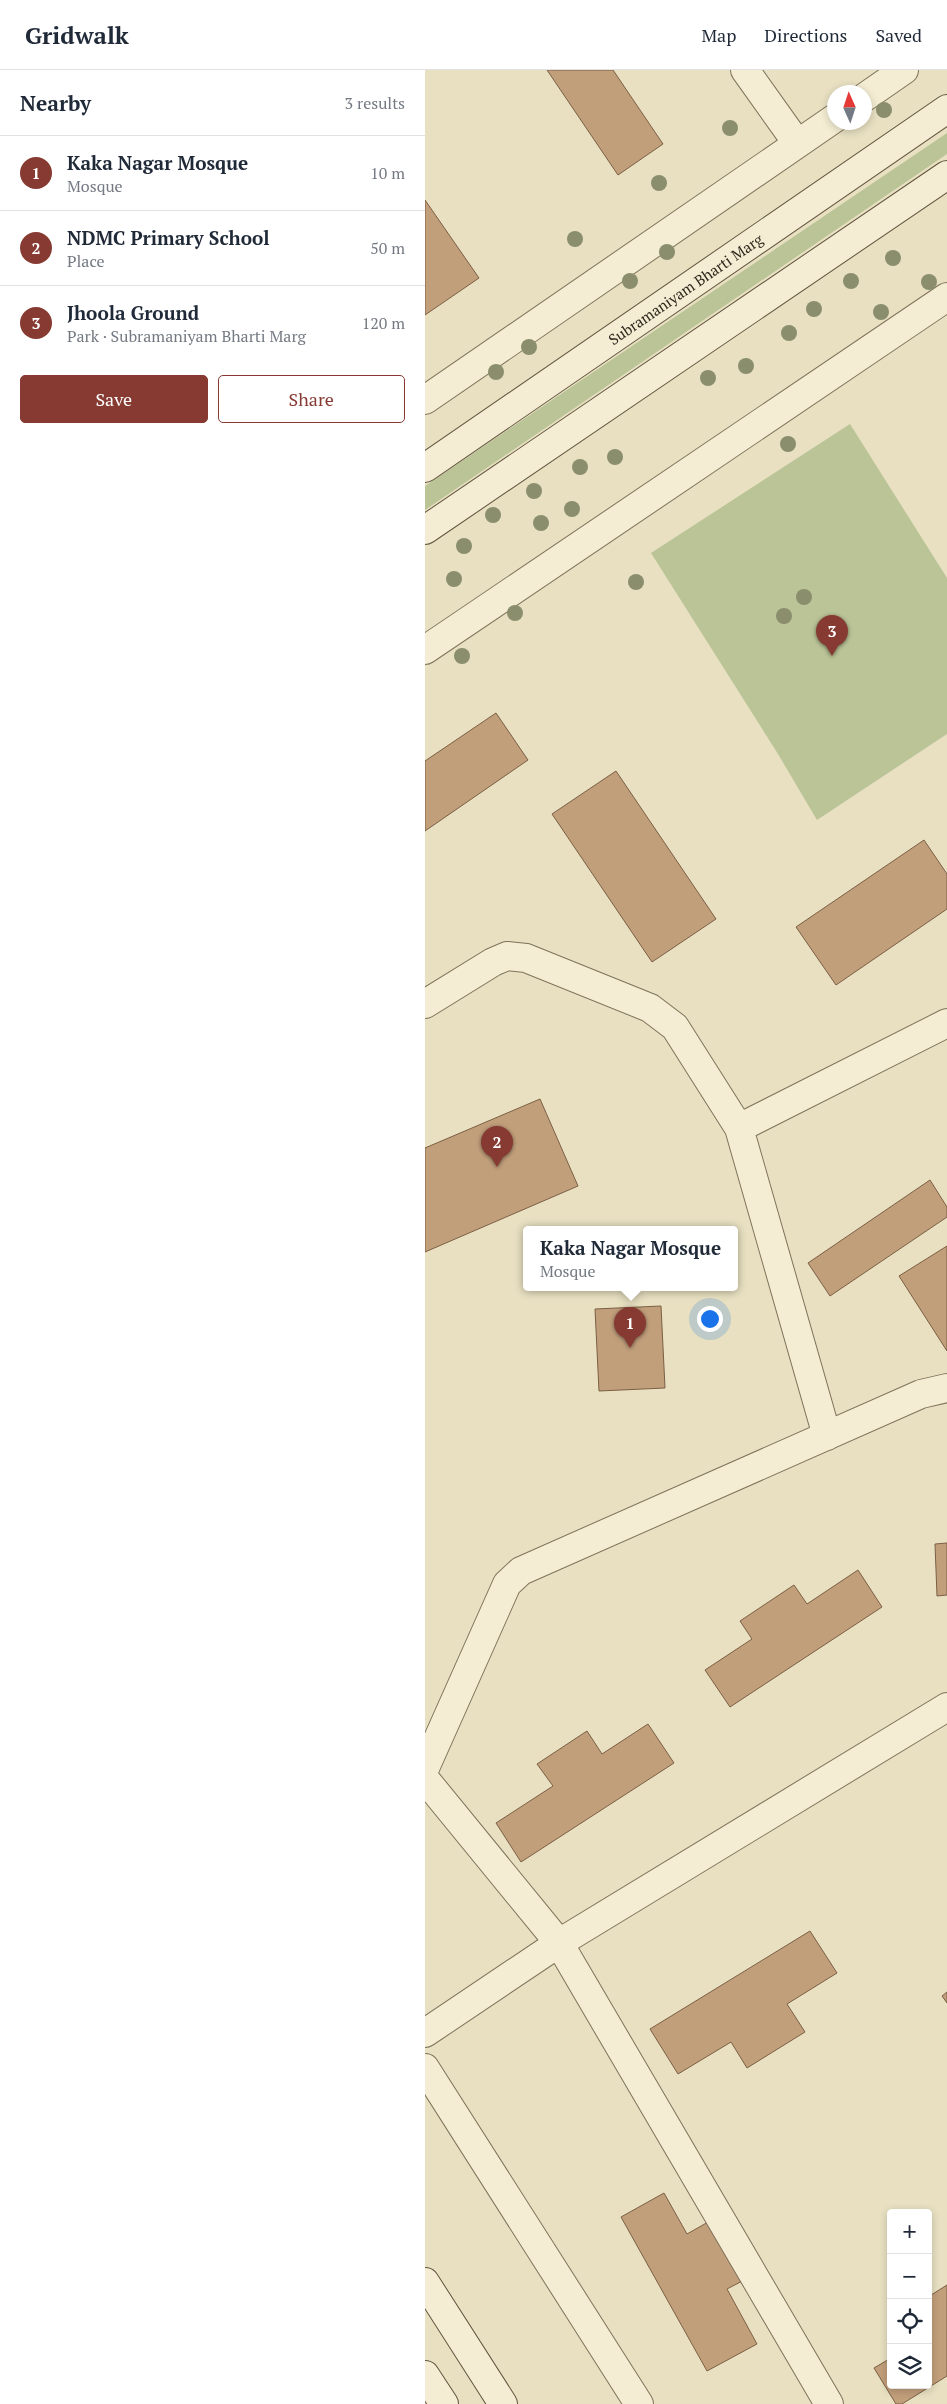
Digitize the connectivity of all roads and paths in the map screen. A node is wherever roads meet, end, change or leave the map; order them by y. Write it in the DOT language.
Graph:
graph roads {
  1 [pos="745,70"];
  2 [pos="904,70"];
  3 [pos="872,92"];
  4 [pos="947,109"];
  5 [pos="827,123"];
  6 [pos="797,143"];
  7 [pos="947,175"];
  8 [pos="947,297"];
  9 [pos="425,400"];
  10 [pos="425,468"];
  11 [pos="425,530"];
  12 [pos="425,650"];
  13 [pos="425,1004"];
  14 [pos="947,1023"];
  15 [pos="739,1128"];
  16 [pos="947,1388"];
  17 [pos="827,1436"];
  18 [pos="946,1709"];
  19 [pos="425,1768"];
  20 [pos="425,1779"];
  21 [pos="559,1943"];
  22 [pos="425,2033"];
  23 [pos="425,2068"];
  24 [pos="425,2282"];
  25 [pos="425,2375"];
  26 [pos="444,2404"];
  27 [pos="503,2404"];
  28 [pos="639,2404"];
  29 [pos="829,2404"];
  1 -- 6 [label="street"];
  2 -- 3 [label="street"];
  4 -- 10 [label="street, Subramaniyam Bharti Marg"];
  5 -- 6 [label="street"];
  6 -- 9 [label="street"];
  7 -- 11 [label="street"];
  8 -- 12 [label="street"];
  13 -- 15 [label="street"];
  14 -- 15 [label="street"];
  15 -- 17 [label="street"];
  16 -- 17 [label="street"];
  17 -- 19 [label="street"];
  18 -- 21 [label="street"];
  20 -- 21 [label="street"];
  21 -- 22 [label="street"];
  21 -- 29 [label="street"];
  23 -- 28 [label="street"];
  24 -- 27 [label="street"];
  25 -- 26 [label="street"];
}
